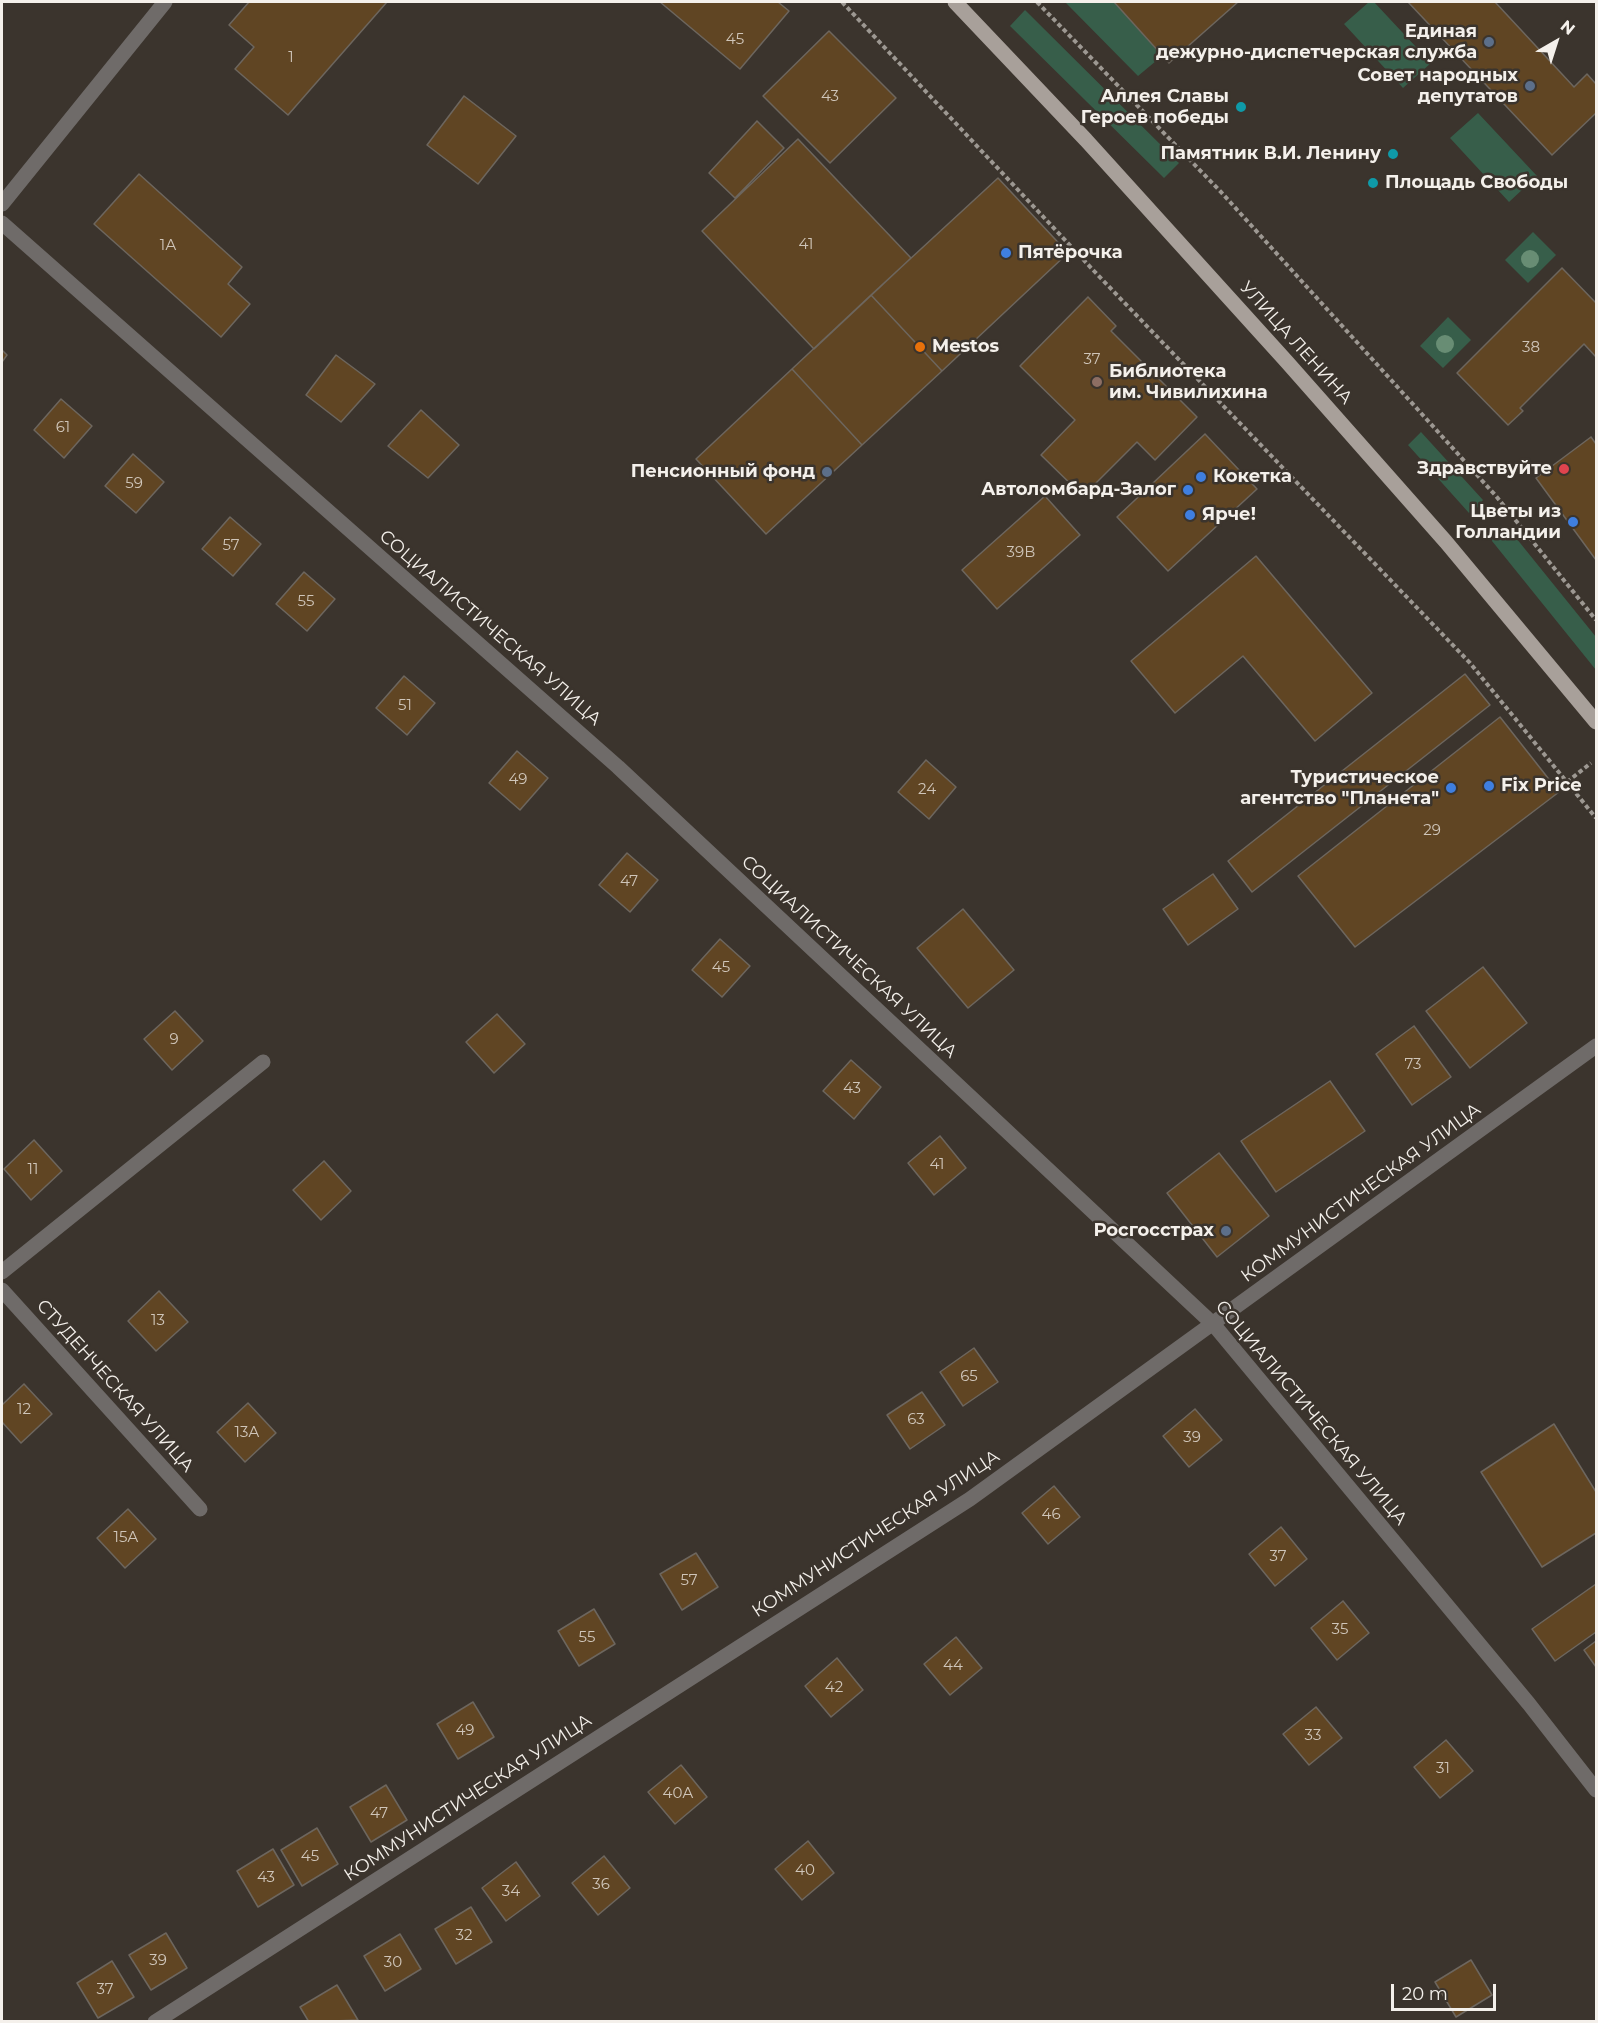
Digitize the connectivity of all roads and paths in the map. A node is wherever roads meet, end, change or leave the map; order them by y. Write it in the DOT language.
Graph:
graph roads {
  1 [pos="165,2"];
  2 [pos="842,2"];
  3 [pos="955,2"];
  4 [pos="1038,2"];
  5 [pos="2,204"];
  6 [pos="2,224"];
  7 [pos="1596,620"];
  8 [pos="1596,722"];
  9 [pos="1591,763"];
  10 [pos="1567,782"];
  11 [pos="1596,818"];
  12 [pos="1596,1046"];
  13 [pos="263,1062"];
  14 [pos="2,1272"];
  15 [pos="2,1290"];
  16 [pos="1214,1325"];
  17 [pos="200,1509"];
  18 [pos="1596,1790"];
  19 [pos="155,2022"];
  1 -- 5 [label="street"];
  2 -- 10 [label="path"];
  3 -- 8 [label="main road, УЛИЦА ЛЕНИНА"];
  4 -- 7 [label="path"];
  6 -- 16 [label="street, СОЦИАЛИСТИЧЕСКАЯ УЛИЦА"];
  9 -- 10 [label="path"];
  10 -- 11 [label="path"];
  12 -- 16 [label="street, КОММУНИСТИЧЕСКАЯ УЛИЦА"];
  13 -- 14 [label="street"];
  15 -- 17 [label="street, СТУДЕНЧЕСКАЯ УЛИЦА"];
  16 -- 18 [label="street, СОЦИАЛИСТИЧЕСКАЯ УЛИЦА"];
  16 -- 19 [label="street, КОММУНИСТИЧЕСКАЯ УЛИЦА"];
}
